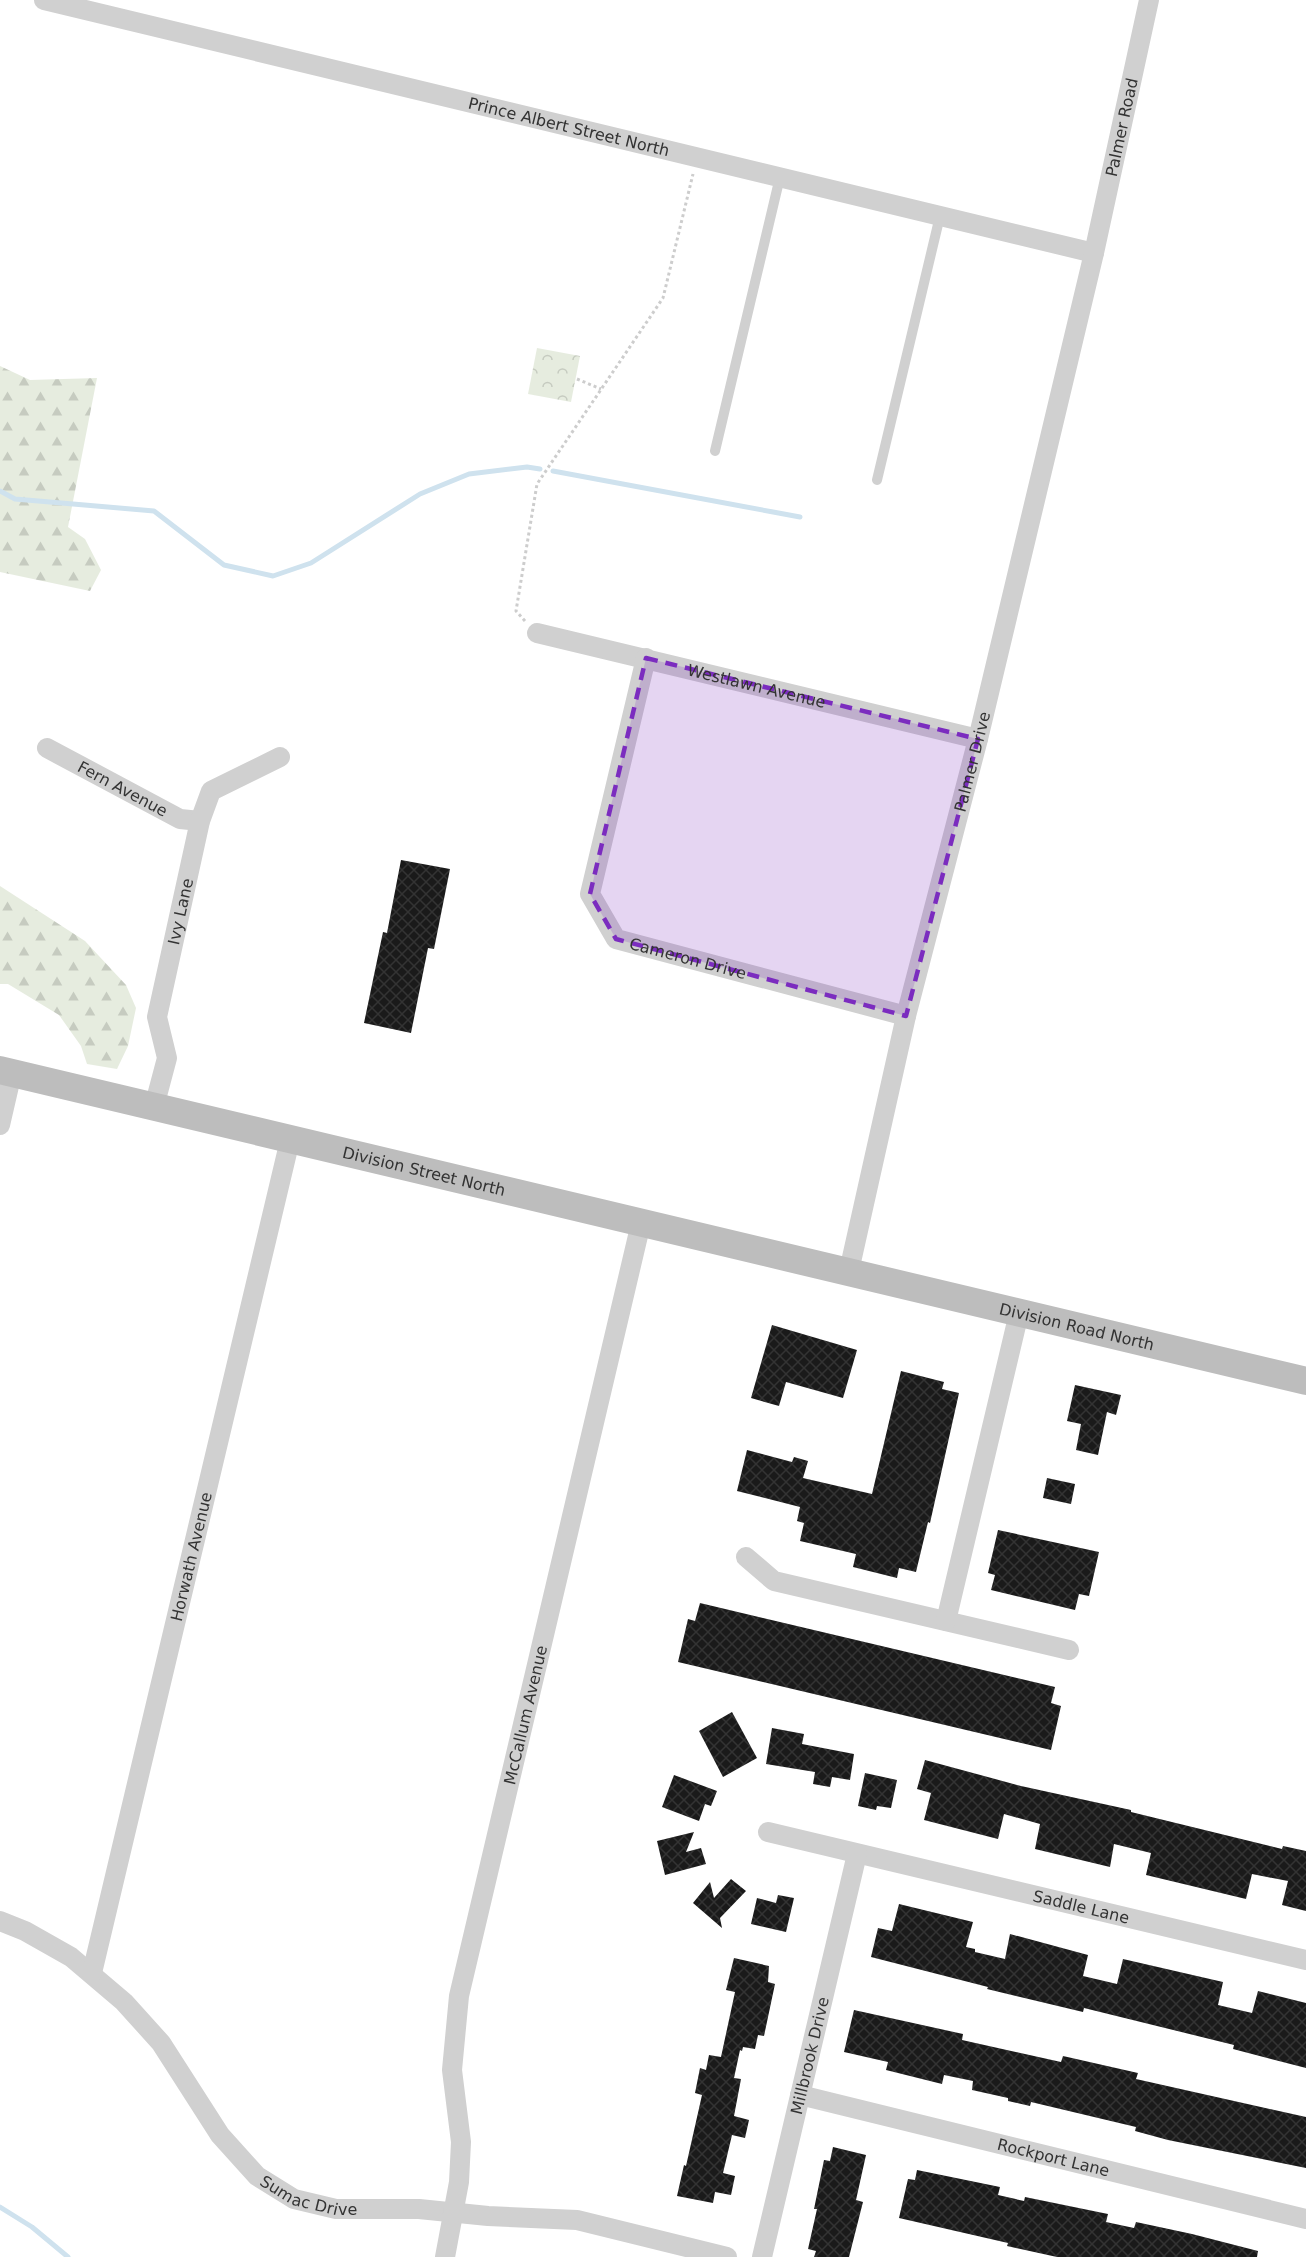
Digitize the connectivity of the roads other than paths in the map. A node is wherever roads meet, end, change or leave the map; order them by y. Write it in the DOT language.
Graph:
graph roads {
  1 [pos="44,0"];
  2 [pos="1149,0"];
  3 [pos="780,177"];
  4 [pos="940,216"];
  5 [pos="1094,253"];
  6 [pos="715,451"];
  7 [pos="877,480"];
  8 [pos="537,633"];
  9 [pos="646,658"];
  10 [pos="978,739"];
  11 [pos="46,748"];
  12 [pos="280,757"];
  13 [pos="200,821"];
  14 [pos="906,1016"];
  15 [pos="6,1072"];
  16 [pos="154,1107"];
  17 [pos="0,1125"];
  18 [pos="290,1140"];
  19 [pos="641,1223"];
  20 [pos="849,1271"];
  21 [pos="1019,1313"];
  22 [pos="1306,1380"];
  23 [pos="746,1557"];
  24 [pos="946,1621"];
  25 [pos="1069,1650"];
  26 [pos="768,1832"];
  27 [pos="857,1854"];
  28 [pos="0,1922"];
  29 [pos="1306,1960"];
  30 [pos="92,1973"];
  31 [pos="800,2095"];
  32 [pos="454,2212"];
  33 [pos="1306,2219"];
  34 [pos="445,2257"];
  35 [pos="727,2257"];
  36 [pos="762,2257"];
  1 -- 3 [label="street, Prince Albert Street North"];
  2 -- 5 [label="street, Palmer Road"];
  3 -- 4 [label="street, Prince Albert Street North"];
  3 -- 6 [label="lane"];
  4 -- 5 [label="street, Prince Albert Street North"];
  4 -- 7 [label="lane"];
  5 -- 10 [label="street, Palmer Drive"];
  8 -- 9 [label="street, Westlawn Avenue"];
  9 -- 10 [label="street, Westlawn Avenue"];
  9 -- 14 [label="street, Cameron Drive"];
  10 -- 14 [label="street, Palmer Drive"];
  11 -- 13 [label="street, Fern Avenue"];
  12 -- 13 [label="street, Ivy Lane"];
  13 -- 16 [label="street, Ivy Lane"];
  14 -- 20 [label="street, Palmer Drive"];
  15 -- 16 [label="main road, Division Street North"];
  15 -- 17 [label="street"];
  16 -- 18 [label="main road, Division Street North"];
  18 -- 19 [label="main road, Division Street North"];
  18 -- 30 [label="street, Horwath Avenue"];
  19 -- 20 [label="main road, Division Street North"];
  19 -- 32 [label="street, McCallum Avenue"];
  20 -- 21 [label="main road, Division Road North"];
  21 -- 22 [label="main road, Division Road North"];
  21 -- 24 [label="street"];
  23 -- 24 [label="street"];
  24 -- 25 [label="street"];
  26 -- 27 [label="street, Saddle Lane"];
  27 -- 29 [label="street, Saddle Lane"];
  27 -- 31 [label="street, Millbrook Drive"];
  28 -- 30 [label="street, Sumac Drive"];
  30 -- 32 [label="street, Sumac Drive"];
  31 -- 33 [label="street, Rockport Lane"];
  31 -- 36 [label="street, Millbrook Drive"];
  32 -- 34 [label="street, McCallum Avenue"];
  32 -- 35 [label="street, Sumac Drive"];
}
